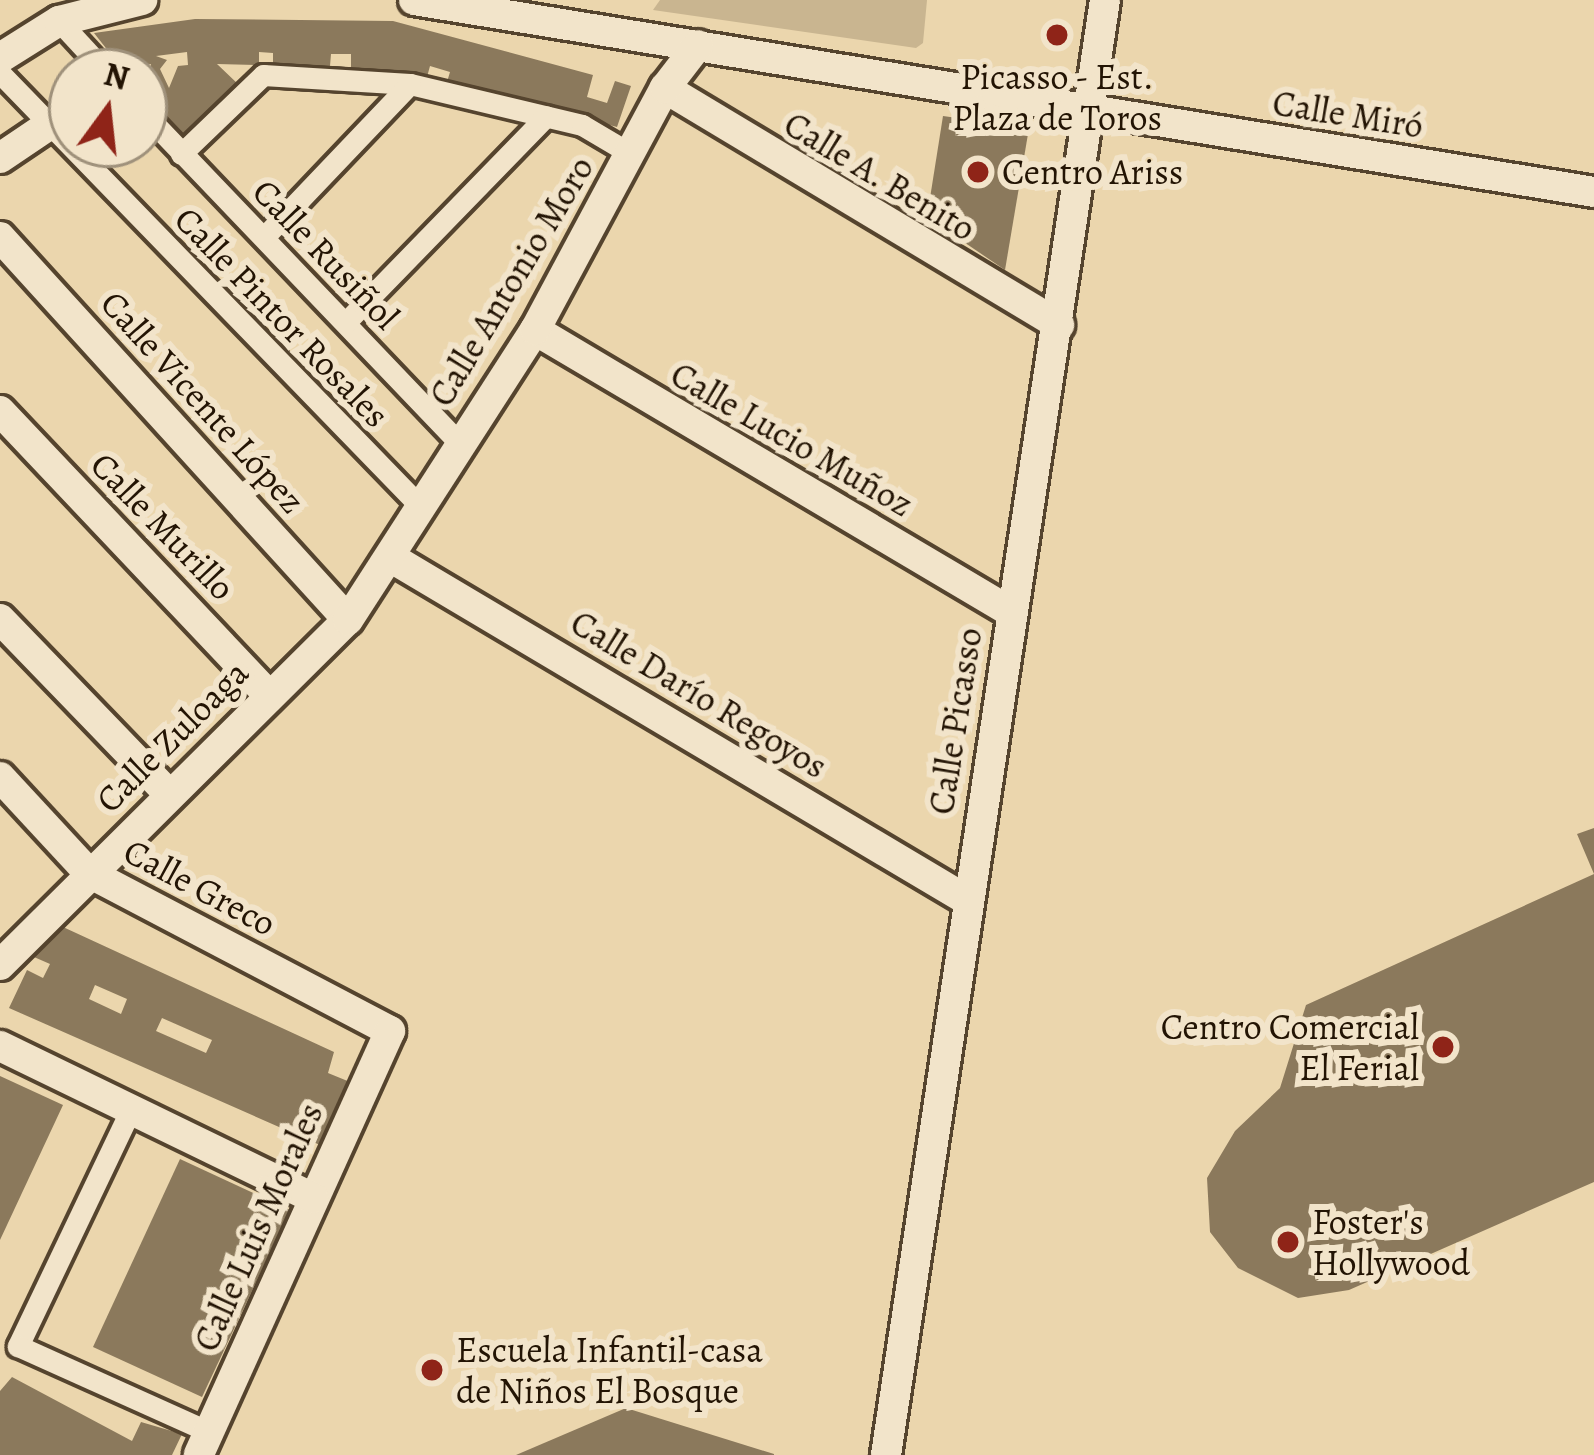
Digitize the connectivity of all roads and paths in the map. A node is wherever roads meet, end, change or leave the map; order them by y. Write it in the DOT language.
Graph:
graph roads {
  1 [pos="142,0"];
  2 [pos="414,0"];
  3 [pos="1106,0"];
  4 [pos="482,3"];
  5 [pos="59,21"];
  6 [pos="698,45"];
  7 [pos="84,48"];
  8 [pos="0,58"];
  9 [pos="0,73"];
  10 [pos="410,84"];
  11 [pos="665,88"];
  12 [pos="1089,113"];
  13 [pos="546,116"];
  14 [pos="48,124"];
  15 [pos="48,126"];
  16 [pos="168,140"];
  17 [pos="181,154"];
  18 [pos="632,154"];
  19 [pos="0,158"];
  20 [pos="91,168"];
  21 [pos="1594,192"];
  22 [pos="266,236"];
  23 [pos="0,237"];
  24 [pos="346,322"];
  25 [pos="1059,325"];
  26 [pos="535,330"];
  27 [pos="0,411"];
  28 [pos="459,442"];
  29 [pos="418,504"];
  30 [pos="390,556"];
  31 [pos="1011,612"];
  32 [pos="0,619"];
  33 [pos="348,620"];
  34 [pos="269,695"];
  35 [pos="0,777"];
  36 [pos="169,794"];
  37 [pos="89,872"];
  38 [pos="967,900"];
  39 [pos="0,965"];
  40 [pos="390,1031"];
  41 [pos="0,1046"];
  42 [pos="131,1109"];
  43 [pos="313,1198"];
  44 [pos="204,1444"];
  45 [pos="886,1455"];
  1 -- 5 [label="street"];
  2 -- 4 [label="street, Calle Miró"];
  3 -- 12 [label="street, Calle Picasso"];
  4 -- 6 [label="street, Calle Miró"];
  5 -- 7 [label="street"];
  5 -- 8 [label="street"];
  6 -- 11 [label="street, Calle Antonio Moro"];
  6 -- 12 [label="street, Calle Miró"];
  9 -- 14 [label="street, Calle Pintor Rosales"];
  10 -- 13 [label="street"];
  10 -- 17 [label="street"];
  10 -- 22 [label="street"];
  11 -- 18 [label="street, Calle Antonio Moro"];
  11 -- 25 [label="street, Calle A. Benito"];
  12 -- 21 [label="street, Calle Miró"];
  12 -- 25 [label="street, Calle Picasso"];
  13 -- 18 [label="street"];
  13 -- 24 [label="street"];
  15 -- 19 [label="street"];
  16 -- 17 [label="street, Calle Rusiñol"];
  17 -- 22 [label="street, Calle Rusiñol"];
  18 -- 26 [label="street, Calle Antonio Moro"];
  20 -- 29 [label="street, Calle Pintor Rosales"];
  22 -- 24 [label="street, Calle Rusiñol"];
  23 -- 33 [label="street, Calle Vicente López"];
  24 -- 28 [label="street, Calle Rusiñol"];
  25 -- 31 [label="street, Calle Picasso"];
  26 -- 28 [label="street, Calle Antonio Moro"];
  26 -- 31 [label="street, Calle Lucio Muñoz"];
  27 -- 34 [label="street, Calle Murillo"];
  28 -- 29 [label="street, Calle Antonio Moro"];
  29 -- 30 [label="street, Calle Antonio Moro"];
  30 -- 33 [label="street, Calle Zuloaga"];
  30 -- 38 [label="street, Calle Darío Regoyos"];
  31 -- 38 [label="street, Calle Picasso"];
  32 -- 36 [label="street"];
  33 -- 34 [label="street, Calle Zuloaga"];
  34 -- 36 [label="street, Calle Zuloaga"];
  35 -- 37 [label="street, Calle Greco"];
  36 -- 37 [label="street, Calle Zuloaga"];
  37 -- 39 [label="street, Calle Zuloaga"];
  37 -- 40 [label="street, Calle Greco"];
  38 -- 45 [label="street, Calle Picasso"];
  40 -- 43 [label="street, Calle Luis Morales"];
  41 -- 42 [label="street"];
  42 -- 43 [label="street"];
  42 -- 44 [label="street"];
  43 -- 44 [label="street, Calle Luis Morales"];
}
